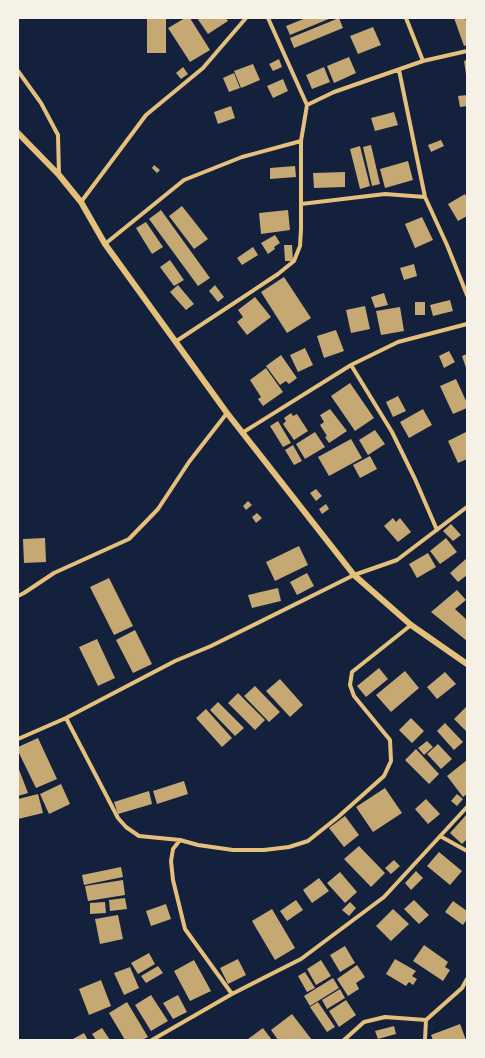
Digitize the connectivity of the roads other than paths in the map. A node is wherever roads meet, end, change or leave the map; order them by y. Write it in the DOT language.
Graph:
graph roads {
  1 [pos="246,18"];
  2 [pos="268,18"];
  3 [pos="406,18"];
  4 [pos="467,51"];
  5 [pos="423,62"];
  6 [pos="399,70"];
  7 [pos="18,71"];
  8 [pos="307,105"];
  9 [pos="18,133"];
  10 [pos="301,141"];
  11 [pos="59,175"];
  12 [pos="425,197"];
  13 [pos="82,202"];
  14 [pos="301,204"];
  15 [pos="105,244"];
  16 [pos="467,295"];
  17 [pos="467,324"];
  18 [pos="175,342"];
  19 [pos="351,365"];
  20 [pos="227,413"];
  21 [pos="242,433"];
  22 [pos="467,507"];
  23 [pos="437,530"];
  24 [pos="354,575"];
  25 [pos="18,596"];
  26 [pos="410,625"];
  27 [pos="467,664"];
  28 [pos="66,718"];
  29 [pos="18,739"];
  30 [pos="467,807"];
  31 [pos="440,836"];
  32 [pos="180,840"];
  33 [pos="467,851"];
  34 [pos="467,978"];
  35 [pos="232,994"];
  36 [pos="426,1020"];
  37 [pos="152,1040"];
  38 [pos="344,1040"];
  39 [pos="425,1040"];
  1 -- 13 [label="street"];
  2 -- 8 [label="street"];
  3 -- 5 [label="street"];
  4 -- 5 [label="street"];
  5 -- 6 [label="street"];
  6 -- 8 [label="street"];
  6 -- 12 [label="street"];
  7 -- 11 [label="street"];
  8 -- 10 [label="street"];
  9 -- 11 [label="street"];
  10 -- 14 [label="street"];
  10 -- 15 [label="street"];
  11 -- 13 [label="street"];
  12 -- 14 [label="street"];
  12 -- 16 [label="street"];
  13 -- 15 [label="street"];
  14 -- 18 [label="street"];
  15 -- 18 [label="street"];
  17 -- 19 [label="street"];
  18 -- 20 [label="street"];
  19 -- 21 [label="street"];
  19 -- 23 [label="street"];
  20 -- 21 [label="street"];
  20 -- 25 [label="street"];
  21 -- 24 [label="street"];
  22 -- 23 [label="street"];
  23 -- 24 [label="street"];
  24 -- 26 [label="street"];
  24 -- 28 [label="street"];
  26 -- 27 [label="street"];
  26 -- 32 [label="street"];
  28 -- 29 [label="street"];
  28 -- 32 [label="street"];
  30 -- 31 [label="street"];
  31 -- 33 [label="street"];
  31 -- 35 [label="street"];
  32 -- 35 [label="street"];
  34 -- 36 [label="street"];
  35 -- 37 [label="street"];
  36 -- 38 [label="street"];
  36 -- 39 [label="street"];
}
